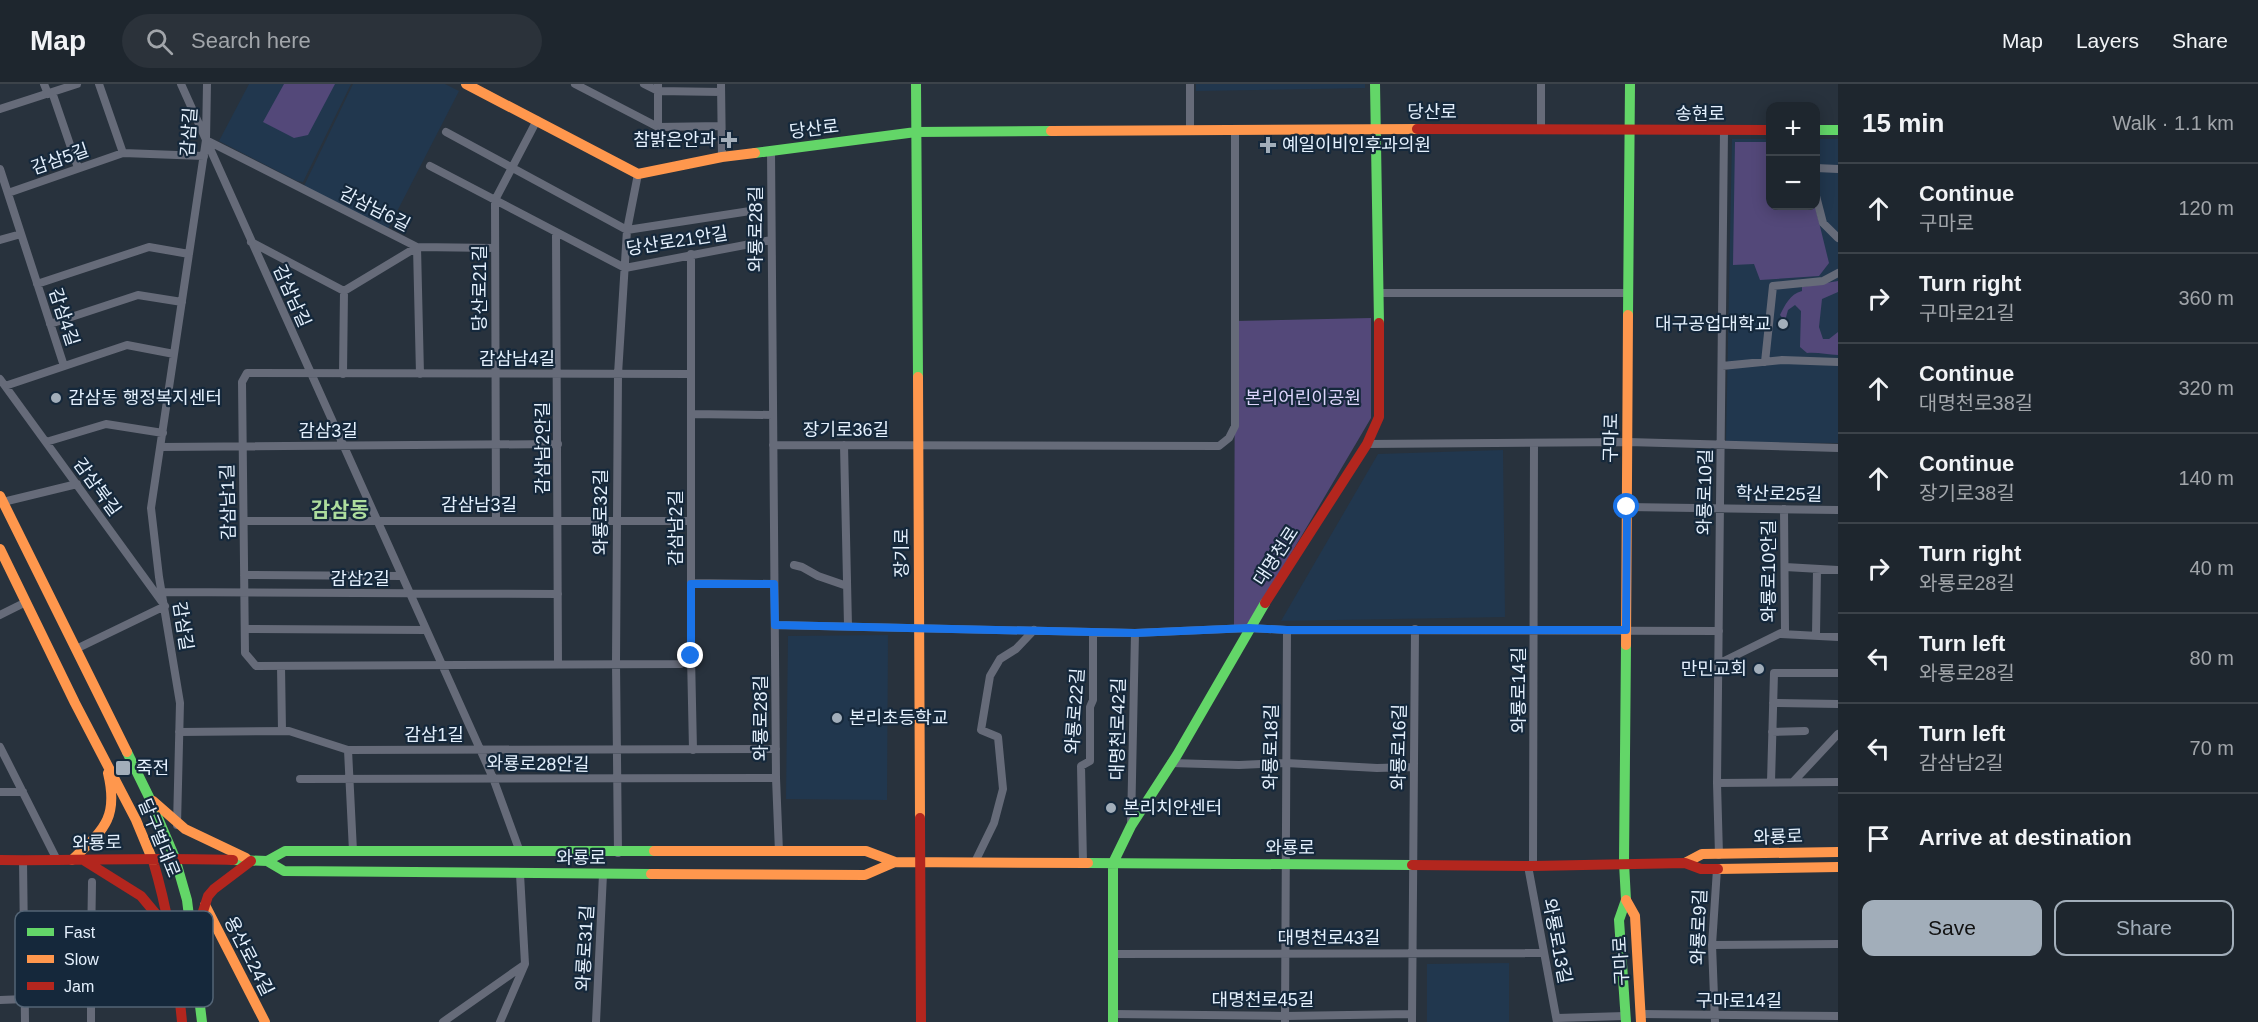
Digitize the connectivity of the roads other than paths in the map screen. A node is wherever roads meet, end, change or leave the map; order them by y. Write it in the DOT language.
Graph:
graph roads {
  1 [pos="44,84"];
  2 [pos="75,84"];
  3 [pos="99,84"];
  4 [pos="181,84"];
  5 [pos="207,84"];
  6 [pos="466,84"];
  7 [pos="575,84"];
  8 [pos="644,84"];
  9 [pos="916,84"];
  10 [pos="1190,84"];
  11 [pos="1375,84"];
  12 [pos="1541,84"];
  13 [pos="1630,84"];
  14 [pos="481,88"];
  15 [pos="658,88"];
  16 [pos="721,88"];
  17 [pos="50,93"];
  18 [pos="1,106"];
  19 [pos="537,120"];
  20 [pos="721,126"];
  21 [pos="658,127"];
  22 [pos="1541,128"];
  23 [pos="1190,129"];
  24 [pos="1235,129"];
  25 [pos="1374,129"];
  26 [pos="1629,129"];
  27 [pos="1724,130"];
  28 [pos="1766,130"];
  29 [pos="1820,130"];
  30 [pos="1838,130"];
  31 [pos="446,132"];
  32 [pos="916,132"];
  33 [pos="206,140"];
  34 [pos="771,151"];
  35 [pos="123,153"];
  36 [pos="204,156"];
  37 [pos="722,158"];
  38 [pos="430,166"];
  39 [pos="78,168"];
  40 [pos="512,168"];
  41 [pos="1820,168"];
  42 [pos="0,169"];
  43 [pos="1838,169"];
  44 [pos="638,174"];
  45 [pos="8,193"];
  46 [pos="495,200"];
  47 [pos="1819,210"];
  48 [pos="750,211"];
  49 [pos="627,230"];
  50 [pos="556,232"];
  51 [pos="21,234"];
  52 [pos="1838,238"];
  53 [pos="0,240"];
  54 [pos="771,240"];
  55 [pos="251,242"];
  56 [pos="417,247"];
  57 [pos="495,248"];
  58 [pos="189,254"];
  59 [pos="691,255"];
  60 [pos="625,268"];
  61 [pos="1838,273"];
  62 [pos="37,284"];
  63 [pos="344,291"];
  64 [pos="1379,293"];
  65 [pos="1629,293"];
  66 [pos="182,302"];
  67 [pos="50,324"];
  68 [pos="174,354"];
  69 [pos="1765,362"];
  70 [pos="1838,362"];
  71 [pos="64,366"];
  72 [pos="1722,366"];
  73 [pos="310,374"];
  74 [pos="343,374"];
  75 [pos="420,374"];
  76 [pos="495,374"];
  77 [pos="557,374"];
  78 [pos="618,374"];
  79 [pos="691,375"];
  80 [pos="3,382"];
  81 [pos="691,414"];
  82 [pos="773,415"];
  83 [pos="163,433"];
  84 [pos="46,442"];
  85 [pos="1628,442"];
  86 [pos="1534,443"];
  87 [pos="558,444"];
  88 [pos="1366,444"];
  89 [pos="496,445"];
  90 [pos="773,445"];
  91 [pos="844,445"];
  92 [pos="918,445"];
  93 [pos="1721,445"];
  94 [pos="343,446"];
  95 [pos="160,447"];
  96 [pos="243,447"];
  97 [pos="1838,448"];
  98 [pos="77,484"];
  99 [pos="1,499"];
  100 [pos="1627,507"];
  101 [pos="1720,508"];
  102 [pos="1784,509"];
  103 [pos="1838,510"];
  104 [pos="496,520"];
  105 [pos="558,520"];
  106 [pos="616,520"];
  107 [pos="244,521"];
  108 [pos="376,521"];
  109 [pos="691,521"];
  110 [pos="0,549"];
  111 [pos="794,566"];
  112 [pos="1785,567"];
  113 [pos="1817,570"];
  114 [pos="1838,570"];
  115 [pos="244,575"];
  116 [pos="401,576"];
  117 [pos="691,584"];
  118 [pos="774,584"];
  119 [pos="847,586"];
  120 [pos="162,592"];
  121 [pos="244,594"];
  122 [pos="409,594"];
  123 [pos="558,594"];
  124 [pos="26,602"];
  125 [pos="165,606"];
  126 [pos="0,615"];
  127 [pos="775,625"];
  128 [pos="848,626"];
  129 [pos="919,627"];
  130 [pos="1249,628"];
  131 [pos="1416,629"];
  132 [pos="1534,629"];
  133 [pos="245,630"];
  134 [pos="425,630"];
  135 [pos="1034,630"];
  136 [pos="1287,630"];
  137 [pos="1626,630"];
  138 [pos="1719,631"];
  139 [pos="1093,632"];
  140 [pos="1135,633"];
  141 [pos="1780,634"];
  142 [pos="1816,635"];
  143 [pos="1838,637"];
  144 [pos="76,649"];
  145 [pos="691,656"];
  146 [pos="616,663"];
  147 [pos="558,664"];
  148 [pos="1718,664"];
  149 [pos="441,665"];
  150 [pos="282,666"];
  151 [pos="1838,673"];
  152 [pos="1773,704"];
  153 [pos="1838,704"];
  154 [pos="282,731"];
  155 [pos="1805,731"];
  156 [pos="179,732"];
  157 [pos="1772,732"];
  158 [pos="1838,734"];
  159 [pos="0,747"];
  160 [pos="776,749"];
  161 [pos="348,750"];
  162 [pos="479,750"];
  163 [pos="617,750"];
  164 [pos="693,750"];
  165 [pos="102,756"];
  166 [pos="1172,763"];
  167 [pos="1286,763"];
  168 [pos="1414,767"];
  169 [pos="492,778"];
  170 [pos="776,778"];
  171 [pos="300,779"];
  172 [pos="349,779"];
  173 [pos="617,780"];
  174 [pos="1771,782"];
  175 [pos="1793,782"];
  176 [pos="1838,782"];
  177 [pos="1717,783"];
  178 [pos="0,792"];
  179 [pos="23,792"];
  180 [pos="149,797"];
  181 [pos="177,825"];
  182 [pos="1131,826"];
  183 [pos="353,850"];
  184 [pos="520,852"];
  185 [pos="778,852"];
  186 [pos="1838,852"];
  187 [pos="618,853"];
  188 [pos="1719,855"];
  189 [pos="152,858"];
  190 [pos="175,858"];
  191 [pos="0,860"];
  192 [pos="23,860"];
  193 [pos="57,860"];
  194 [pos="72,860"];
  195 [pos="84,861"];
  196 [pos="251,861"];
  197 [pos="267,861"];
  198 [pos="895,862"];
  199 [pos="922,862"];
  200 [pos="975,862"];
  201 [pos="1083,862"];
  202 [pos="1685,862"];
  203 [pos="1113,863"];
  204 [pos="1624,863"];
  205 [pos="1285,864"];
  206 [pos="1413,865"];
  207 [pos="1531,866"];
  208 [pos="1838,867"];
  209 [pos="1717,869"];
  210 [pos="520,874"];
  211 [pos="603,874"];
  212 [pos="92,882"];
  213 [pos="1626,900"];
  214 [pos="205,905"];
  215 [pos="24,911"];
  216 [pos="92,911"];
  217 [pos="153,911"];
  218 [pos="168,911"];
  219 [pos="188,911"];
  220 [pos="203,911"];
  221 [pos="208,911"];
  222 [pos="213,921"];
  223 [pos="1712,945"];
  224 [pos="1838,945"];
  225 [pos="1284,953"];
  226 [pos="1413,953"];
  227 [pos="1544,953"];
  228 [pos="1113,954"];
  229 [pos="525,964"];
  230 [pos="15,999"];
  231 [pos="0,1000"];
  232 [pos="181,1007"];
  233 [pos="200,1007"];
  234 [pos="1838,1016"];
  235 [pos="1113,1018"];
  236 [pos="1412,1018"];
  237 [pos="1641,1018"];
  238 [pos="1285,1019"];
  239 [pos="1626,1019"];
  240 [pos="1714,1019"];
  241 [pos="1783,1019"];
  242 [pos="1557,1020"];
  243 [pos="183,1022"];
  244 [pos="202,1022"];
  245 [pos="265,1022"];
  246 [pos="443,1022"];
  247 [pos="500,1022"];
  248 [pos="596,1022"];
  249 [pos="921,1022"];
  1 -- 17 [label="street"];
  2 -- 17 [label="street"];
  3 -- 35 [label="street"];
  4 -- 33 [label="street, 감삼남길"];
  5 -- 33 [label="street, 감삼길"];
  6 -- 14 [label="main road"];
  7 -- 21 [label="street"];
  8 -- 15 [label="street"];
  9 -- 32 [label="main road, 장기로"];
  10 -- 23 [label="street"];
  11 -- 25 [label="main road, 대명천로"];
  12 -- 22 [label="street"];
  13 -- 26 [label="main road, 구마로"];
  14 -- 19 [label="main road"];
  15 -- 16 [label="street"];
  15 -- 21 [label="street"];
  16 -- 20 [label="street"];
  17 -- 18 [label="street"];
  17 -- 39 [label="street"];
  19 -- 40 [label="street, 당산로21길"];
  19 -- 44 [label="main road"];
  20 -- 21 [label="street"];
  20 -- 37 [label="street"];
  22 -- 25 [label="main road, 당산로"];
  22 -- 26 [label="main road, 당산로"];
  23 -- 24 [label="main road, 당산로"];
  23 -- 32 [label="main road, 당산로"];
  24 -- 25 [label="main road, 당산로"];
  24 -- 92 [label="street, 장기로36길"];
  25 -- 64 [label="main road, 대명천로"];
  26 -- 27 [label="main road, 송현로"];
  26 -- 65 [label="main road, 구마로"];
  27 -- 28 [label="main road, 송현로"];
  27 -- 72 [label="street, 와룡로10길"];
  29 -- 30 [label="main road"];
  31 -- 40 [label="street"];
  32 -- 34 [label="main road, 당산로"];
  32 -- 92 [label="main road, 장기로"];
  33 -- 36 [label="street, 감삼길"];
  33 -- 55 [label="street, 감삼남길"];
  33 -- 56 [label="street, 감삼남6길"];
  34 -- 37 [label="main road, 당산로"];
  34 -- 54 [label="street, 와룡로28길"];
  35 -- 36 [label="street, 감삼5길"];
  35 -- 39 [label="street, 감삼5길"];
  36 -- 58 [label="street, 감삼길"];
  37 -- 44 [label="main road, 당산로"];
  38 -- 46 [label="street"];
  39 -- 45 [label="street, 감삼5길"];
  40 -- 46 [label="street, 당산로21길"];
  40 -- 49 [label="street"];
  41 -- 43 [label="street"];
  42 -- 45 [label="street, 감삼4길"];
  44 -- 49 [label="street, 와룡로32길"];
  45 -- 51 [label="street, 감삼4길"];
  46 -- 50 [label="street, 당산로21안길"];
  46 -- 57 [label="street, 당산로21길"];
  47 -- 52 [label="street"];
  48 -- 49 [label="street, 와룡로28길"];
  49 -- 60 [label="street, 와룡로32길"];
  50 -- 60 [label="street, 당산로21안길"];
  50 -- 77 [label="street, 감삼남2안길"];
  51 -- 53 [label="street"];
  51 -- 62 [label="street, 감삼4길"];
  54 -- 59 [label="street, 당산로21안길"];
  54 -- 82 [label="street, 와룡로28길"];
  55 -- 63 [label="street"];
  55 -- 73 [label="street, 감삼남길"];
  56 -- 57 [label="street"];
  56 -- 63 [label="street"];
  56 -- 75 [label="street, 감삼남6길"];
  57 -- 76 [label="street, 당산로21길"];
  58 -- 62 [label="street"];
  58 -- 66 [label="street, 감삼길"];
  59 -- 60 [label="street, 당산로21안길"];
  59 -- 79 [label="street, 감삼남2길"];
  60 -- 78 [label="street, 와룡로32길"];
  61 -- 69 [label="street"];
  62 -- 67 [label="street, 감삼4길"];
  63 -- 74 [label="street"];
  64 -- 65 [label="street"];
  64 -- 88 [label="main road, 대명천로"];
  65 -- 85 [label="main road, 구마로"];
  66 -- 67 [label="street"];
  66 -- 68 [label="street, 감삼길"];
  67 -- 71 [label="street, 감삼4길"];
  68 -- 71 [label="street, 감삼4길"];
  68 -- 83 [label="street, 감삼길"];
  69 -- 70 [label="street"];
  69 -- 72 [label="street"];
  71 -- 80 [label="street, 감삼북길"];
  72 -- 93 [label="street, 와룡로10길"];
  73 -- 74 [label="street, 감삼남4길"];
  73 -- 94 [label="street, 감삼남길"];
  73 -- 96 [label="street, 감삼남1길"];
  74 -- 75 [label="street, 감삼남4길"];
  75 -- 76 [label="street, 감삼남4길"];
  76 -- 77 [label="street, 감삼남4길"];
  76 -- 89 [label="street, 당산로21길"];
  77 -- 78 [label="street, 감삼남4길"];
  77 -- 87 [label="street, 감삼남2안길"];
  78 -- 79 [label="street, 감삼남4길"];
  78 -- 106 [label="street, 와룡로32길"];
  79 -- 81 [label="street, 감삼남2길"];
  80 -- 84 [label="street, 감삼북길"];
  81 -- 82 [label="street"];
  81 -- 109 [label="street, 감삼남2길"];
  82 -- 90 [label="street, 와룡로28길"];
  83 -- 84 [label="street"];
  83 -- 95 [label="street, 감삼길"];
  84 -- 98 [label="street, 감삼북길"];
  85 -- 86 [label="street"];
  85 -- 93 [label="street"];
  85 -- 100 [label="main road, 구마로"];
  86 -- 88 [label="street"];
  86 -- 132 [label="street, 와룡로14길"];
  87 -- 89 [label="street, 감삼3길"];
  87 -- 105 [label="street, 감삼남2안길"];
  88 -- 130 [label="main road, 대명천로"];
  89 -- 94 [label="street, 감삼3길"];
  89 -- 104 [label="street, 당산로21길"];
  90 -- 91 [label="street, 장기로36길"];
  90 -- 118 [label="street, 와룡로28길"];
  91 -- 92 [label="street, 장기로36길"];
  91 -- 119 [label="street"];
  92 -- 129 [label="main road, 장기로"];
  93 -- 97 [label="street"];
  93 -- 101 [label="street, 와룡로10길"];
  94 -- 96 [label="street, 감삼3길"];
  94 -- 108 [label="street, 감삼남길"];
  95 -- 96 [label="street, 감삼3길"];
  95 -- 120 [label="street, 감삼길"];
  96 -- 107 [label="street, 감삼남1길"];
  98 -- 99 [label="street, 달구벌대로"];
  98 -- 125 [label="street, 감삼북길"];
  99 -- 144 [label="main road, 달구벌대로"];
  100 -- 101 [label="street, 학산로25길"];
  100 -- 137 [label="main road, 구마로"];
  101 -- 102 [label="street, 학산로25길"];
  101 -- 138 [label="street, 와룡로10길"];
  102 -- 103 [label="street, 학산로25길"];
  102 -- 112 [label="street, 와룡로10안길"];
  104 -- 105 [label="street, 감삼남3길"];
  104 -- 108 [label="street, 감삼남3길"];
  105 -- 106 [label="street, 감삼남3길"];
  105 -- 123 [label="street, 감삼남2안길"];
  106 -- 109 [label="street, 감삼남3길"];
  106 -- 146 [label="street, 와룡로32길"];
  107 -- 108 [label="street"];
  107 -- 115 [label="street, 감삼남1길"];
  108 -- 116 [label="street, 감삼남길"];
  109 -- 117 [label="street, 감삼남2길"];
  110 -- 124 [label="main road, 달구벌대로"];
  111 -- 119 [label="street"];
  112 -- 113 [label="street"];
  112 -- 141 [label="street, 와룡로10안길"];
  113 -- 114 [label="street"];
  113 -- 142 [label="street"];
  115 -- 116 [label="street"];
  115 -- 121 [label="street, 감삼남1길"];
  116 -- 122 [label="street, 감삼남길"];
  117 -- 118 [label="street"];
  117 -- 145 [label="street, 감삼남2길"];
  118 -- 127 [label="street, 와룡로28길"];
  119 -- 128 [label="street"];
  120 -- 121 [label="street, 감삼2길"];
  120 -- 125 [label="street, 감삼길"];
  121 -- 122 [label="street, 감삼2길"];
  121 -- 133 [label="street, 감삼남1길"];
  122 -- 123 [label="street, 감삼2길"];
  122 -- 134 [label="street, 감삼남길"];
  123 -- 147 [label="street, 감삼남2안길"];
  124 -- 126 [label="street"];
  124 -- 165 [label="main road, 달구벌대로"];
  125 -- 144 [label="street"];
  125 -- 156 [label="street, 감삼길"];
  127 -- 128 [label="street"];
  127 -- 160 [label="street, 와룡로28길"];
  128 -- 129 [label="street"];
  129 -- 135 [label="street"];
  129 -- 199 [label="main road, 장기로"];
  130 -- 136 [label="street"];
  130 -- 140 [label="street"];
  130 -- 166 [label="main road, 대명천로"];
  131 -- 132 [label="street"];
  131 -- 136 [label="street"];
  131 -- 168 [label="street, 와룡로16길"];
  132 -- 137 [label="street"];
  132 -- 207 [label="street, 와룡로14길"];
  133 -- 134 [label="street"];
  133 -- 150 [label="street, 감삼남1길"];
  134 -- 149 [label="street, 감삼남길"];
  135 -- 139 [label="street"];
  135 -- 200 [label="street"];
  136 -- 167 [label="street, 와룡로18길"];
  137 -- 138 [label="street"];
  137 -- 204 [label="main road, 구마로"];
  138 -- 148 [label="street, 와룡로10길"];
  139 -- 140 [label="street"];
  139 -- 201 [label="street, 와룡로22길"];
  140 -- 182 [label="street, 대명천로42길"];
  141 -- 142 [label="street"];
  141 -- 148 [label="street, 와룡로10안길"];
  142 -- 143 [label="street"];
  144 -- 180 [label="main road, 달구벌대로"];
  145 -- 146 [label="street"];
  145 -- 164 [label="street"];
  146 -- 147 [label="street"];
  146 -- 163 [label="street, 와룡로32길"];
  147 -- 149 [label="street"];
  148 -- 177 [label="street, 와룡로10길"];
  149 -- 150 [label="street, 감삼남1길"];
  149 -- 162 [label="street, 감삼남길"];
  150 -- 154 [label="street"];
  151 -- 152 [label="street"];
  152 -- 153 [label="street"];
  152 -- 157 [label="street"];
  154 -- 156 [label="street, 감삼1길"];
  154 -- 161 [label="street, 감삼1길"];
  155 -- 157 [label="street"];
  156 -- 181 [label="street, 감삼길"];
  157 -- 174 [label="street"];
  158 -- 175 [label="street"];
  159 -- 179 [label="street"];
  160 -- 164 [label="street, 감삼1길"];
  160 -- 170 [label="street, 와룡로28길"];
  161 -- 162 [label="street, 감삼1길"];
  161 -- 172 [label="street"];
  162 -- 163 [label="street, 감삼1길"];
  162 -- 169 [label="street, 감삼남길"];
  163 -- 164 [label="street, 감삼1길"];
  163 -- 173 [label="street, 와룡로32길"];
  165 -- 189 [label="main road, 달구벌대로"];
  165 -- 194 [label="main road"];
  166 -- 167 [label="street"];
  166 -- 182 [label="main road, 대명천로"];
  167 -- 168 [label="street"];
  167 -- 205 [label="street, 와룡로18길"];
  168 -- 206 [label="street, 와룡로16길"];
  169 -- 172 [label="street, 와룡로28안길"];
  169 -- 173 [label="street, 와룡로28안길"];
  169 -- 184 [label="street, 감삼남길"];
  170 -- 173 [label="street, 와룡로28안길"];
  170 -- 185 [label="street, 와룡로28길"];
  171 -- 172 [label="street, 와룡로28안길"];
  172 -- 183 [label="street"];
  173 -- 187 [label="street, 와룡로32길"];
  174 -- 175 [label="street"];
  174 -- 177 [label="street"];
  175 -- 176 [label="street"];
  177 -- 188 [label="street, 와룡로10길"];
  178 -- 179 [label="street"];
  179 -- 193 [label="street"];
  180 -- 181 [label="main road"];
  180 -- 190 [label="main road, 달구벌대로"];
  181 -- 196 [label="main road"];
  182 -- 203 [label="main road, 대명천로"];
  183 -- 184 [label="main road, 와룡로"];
  183 -- 197 [label="main road, 와룡로"];
  184 -- 187 [label="main road, 와룡로"];
  185 -- 187 [label="main road, 와룡로"];
  185 -- 198 [label="main road, 와룡로"];
  186 -- 188 [label="main road, 와룡로"];
  188 -- 202 [label="main road, 와룡로"];
  189 -- 190 [label="main road, 와룡로"];
  189 -- 195 [label="main road, 와룡로"];
  189 -- 218 [label="main road, 달구벌대로"];
  190 -- 196 [label="main road, 와룡로"];
  190 -- 219 [label="main road, 달구벌대로"];
  191 -- 192 [label="main road, 와룡로"];
  192 -- 193 [label="main road, 와룡로"];
  192 -- 215 [label="street"];
  193 -- 194 [label="main road, 와룡로"];
  194 -- 195 [label="main road, 와룡로"];
  195 -- 217 [label="main road"];
  196 -- 197 [label="main road, 와룡로"];
  196 -- 214 [label="main road"];
  197 -- 210 [label="main road, 와룡로"];
  198 -- 199 [label="main road, 와룡로"];
  198 -- 211 [label="main road, 와룡로"];
  199 -- 200 [label="main road, 와룡로"];
  199 -- 249 [label="main road, 장기로"];
  200 -- 201 [label="main road, 와룡로"];
  201 -- 203 [label="main road, 와룡로"];
  202 -- 204 [label="main road, 와룡로"];
  202 -- 209 [label="main road, 와룡로"];
  203 -- 205 [label="main road, 와룡로"];
  203 -- 228 [label="main road, 대명천로"];
  204 -- 207 [label="main road, 와룡로"];
  204 -- 213 [label="main road, 구마로"];
  205 -- 206 [label="main road, 와룡로"];
  205 -- 225 [label="street, 와룡로18길"];
  206 -- 207 [label="main road, 와룡로"];
  206 -- 226 [label="street, 와룡로16길"];
  207 -- 227 [label="street, 와룡로13길"];
  208 -- 209 [label="main road, 와룡로"];
  209 -- 223 [label="street, 와룡로9길"];
  210 -- 211 [label="main road, 와룡로"];
  210 -- 229 [label="street"];
  211 -- 248 [label="street, 와룡로31길"];
  212 -- 216 [label="street"];
  213 -- 237 [label="main road, 구마로"];
  213 -- 239 [label="main road, 구마로"];
  214 -- 220 [label="main road"];
  214 -- 221 [label="main road, 용산로24길"];
  222 -- 245 [label="main road, 용산로24길"];
  223 -- 224 [label="street"];
  223 -- 240 [label="street, 와룡로9길"];
  225 -- 226 [label="street, 대명천로43길"];
  225 -- 228 [label="street, 대명천로43길"];
  225 -- 238 [label="street, 와룡로18길"];
  226 -- 227 [label="street, 대명천로43길"];
  226 -- 236 [label="street, 와룡로16길"];
  227 -- 242 [label="street, 와룡로13길"];
  228 -- 235 [label="main road, 대명천로"];
  229 -- 246 [label="street"];
  229 -- 247 [label="street"];
  230 -- 231 [label="street"];
  232 -- 243 [label="main road, 달구벌대로"];
  233 -- 244 [label="main road, 달구벌대로"];
  234 -- 241 [label="street, 구마로14길"];
  235 -- 238 [label="street, 대명천로45길"];
  236 -- 238 [label="street, 대명천로45길"];
  237 -- 240 [label="street, 구마로14길"];
  239 -- 242 [label="street"];
  240 -- 241 [label="street, 구마로14길"];
}
